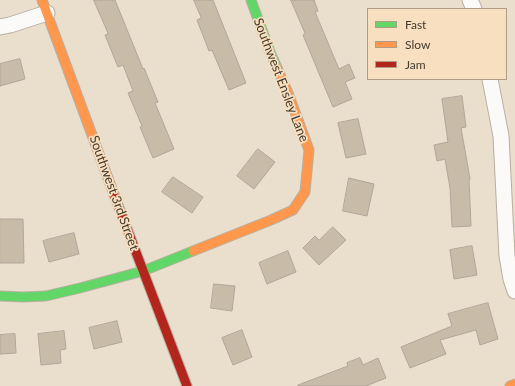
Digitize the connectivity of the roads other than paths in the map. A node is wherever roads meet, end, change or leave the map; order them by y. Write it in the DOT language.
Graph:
graph roads {
  1 [pos="251,0"];
  2 [pos="44,6"];
  3 [pos="0,27"];
  4 [pos="490,80"];
  5 [pos="510,228"];
  6 [pos="143,271"];
  7 [pos="515,291"];
  8 [pos="0,296"];
  9 [pos="515,384"];
  10 [pos="187,386"];
  11 [pos="510,386"];
  1 -- 6 [label="street, Southwest Ensley Lane"];
  2 -- 3 [label="street"];
  2 -- 6 [label="street, Southwest 3rd Street"];
  4 -- 5 [label="street"];
  5 -- 7 [label="street"];
  6 -- 8 [label="street, Southwest Ensley Lane"];
  6 -- 10 [label="street, Southwest 3rd Street"];
  9 -- 11 [label="street"];
}
